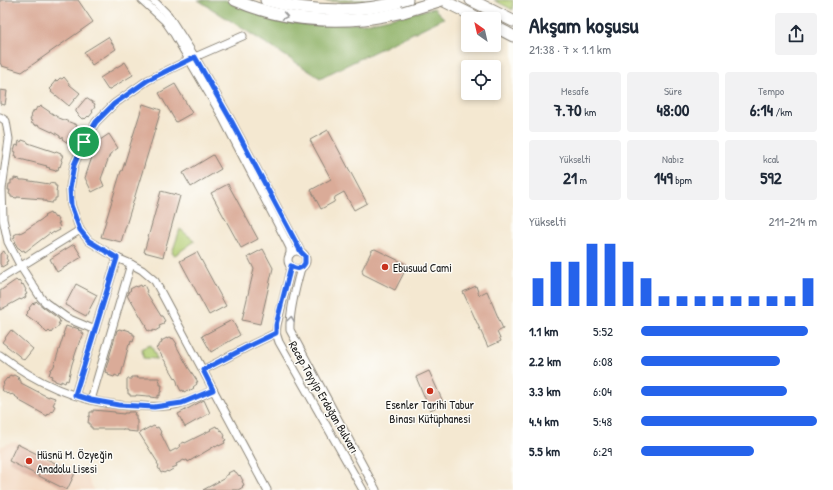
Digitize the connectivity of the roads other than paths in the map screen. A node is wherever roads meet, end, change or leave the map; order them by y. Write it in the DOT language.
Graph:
graph roads {
  1 [pos="142,0"];
  2 [pos="153,0"];
  3 [pos="235,0"];
  4 [pos="266,0"];
  5 [pos="442,0"];
  6 [pos="471,0"];
  7 [pos="405,4"];
  8 [pos="466,12"];
  9 [pos="513,21"];
  10 [pos="501,30"];
  11 [pos="243,36"];
  12 [pos="513,36"];
  13 [pos="192,59"];
  14 [pos="0,117"];
  15 [pos="80,230"];
  16 [pos="301,252"];
  17 [pos="290,254"];
  18 [pos="117,258"];
  19 [pos="131,264"];
  20 [pos="291,266"];
  21 [pos="21,267"];
  22 [pos="301,268"];
  23 [pos="0,279"];
  24 [pos="95,330"];
  25 [pos="276,333"];
  26 [pos="0,355"];
  27 [pos="203,370"];
  28 [pos="213,390"];
  29 [pos="75,395"];
  30 [pos="91,400"];
  31 [pos="265,489"];
  32 [pos="364,490"];
  33 [pos="376,490"];
  1 -- 13 [label="street"];
  2 -- 13 [label="street"];
  3 -- 7 [label="highway, one-way"];
  4 -- 7 [label="highway"];
  5 -- 7 [label="highway, bridge"];
  5 -- 8 [label="highway"];
  6 -- 9 [label="highway"];
  10 -- 12 [label="highway"];
  11 -- 13 [label="street"];
  13 -- 15 [label="street"];
  13 -- 16 [label="street"];
  13 -- 17 [label="street"];
  14 -- 21 [label="street"];
  15 -- 18 [label="street"];
  15 -- 21 [label="street"];
  16 -- 17 [label="street"];
  16 -- 22 [label="street"];
  17 -- 20 [label="street"];
  18 -- 19 [label="street"];
  18 -- 24 [label="street"];
  19 -- 27 [label="street"];
  19 -- 30 [label="street"];
  20 -- 22 [label="street"];
  20 -- 25 [label="street, Recep Tayyip Erdoğan Bulvarı"];
  21 -- 23 [label="street"];
  21 -- 24 [label="street"];
  33 -- 22 [label="street, Recep Tayyip Erdoğan Bulvarı, one-way"];
  24 -- 29 [label="street"];
  25 -- 27 [label="street"];
  25 -- 32 [label="street, Recep Tayyip Erdoğan Bulvarı"];
  26 -- 29 [label="street"];
  27 -- 28 [label="street"];
  28 -- 30 [label="street"];
  28 -- 31 [label="street"];
  29 -- 30 [label="street"];
}
